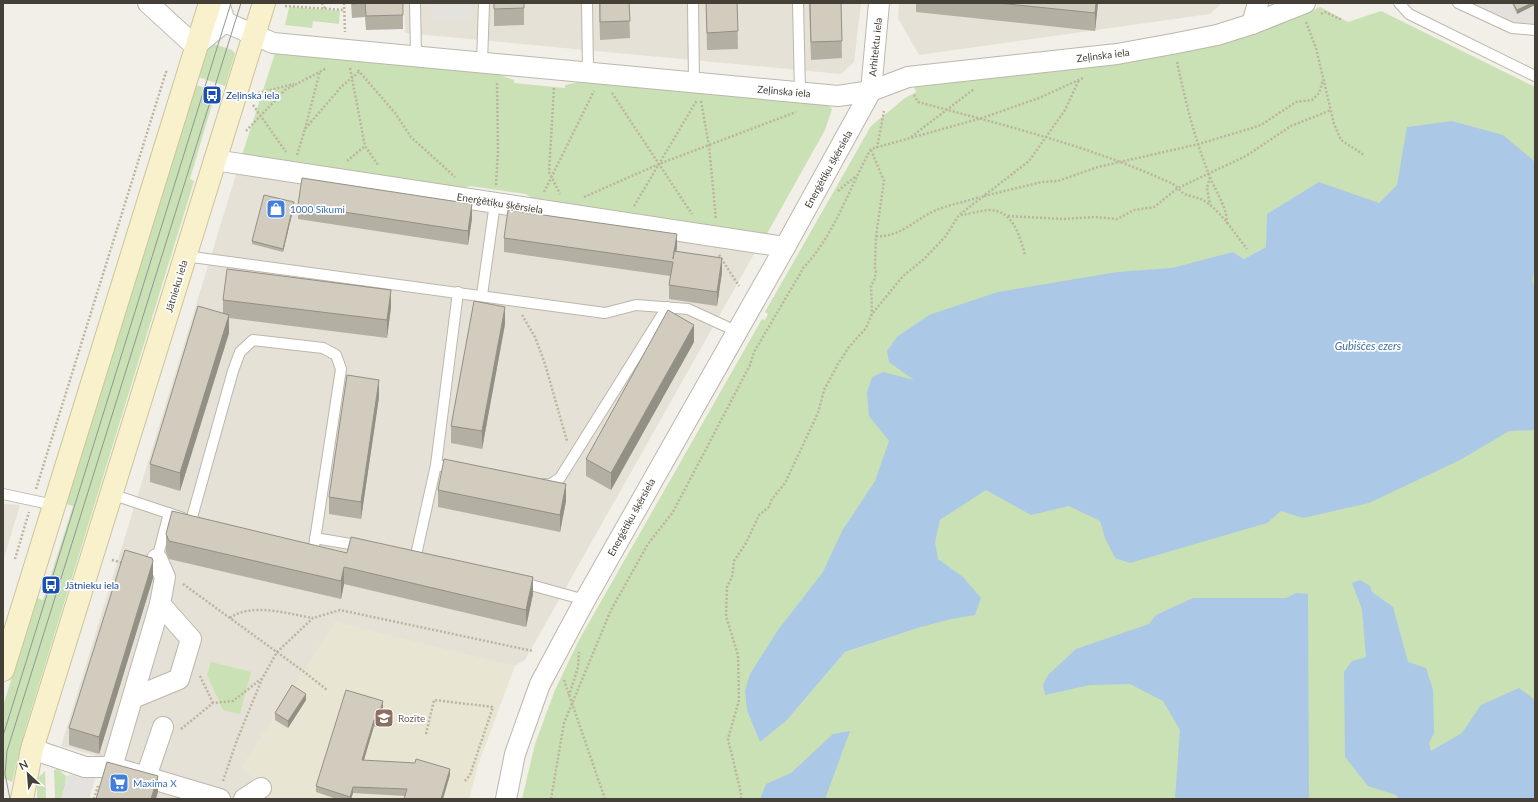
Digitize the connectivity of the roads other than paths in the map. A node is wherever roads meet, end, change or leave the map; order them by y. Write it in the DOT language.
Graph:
graph roads {
  1 [pos="148,3"];
  2 [pos="210,3"];
  3 [pos="219,3"];
  4 [pos="264,3"];
  5 [pos="415,3"];
  6 [pos="484,3"];
  7 [pos="587,3"];
  8 [pos="693,3"];
  9 [pos="798,3"];
  10 [pos="879,3"];
  11 [pos="1258,3"];
  12 [pos="1399,3"];
  13 [pos="1458,3"];
  14 [pos="1302,4"];
  15 [pos="226,22"];
  16 [pos="1252,24"];
  17 [pos="1535,30"];
  18 [pos="254,35"];
  19 [pos="195,46"];
  20 [pos="416,56"];
  21 [pos="490,63"];
  22 [pos="595,73"];
  23 [pos="1535,76"];
  24 [pos="694,82"];
  25 [pos="871,90"];
  26 [pos="801,101"];
  27 [pos="214,160"];
  28 [pos="495,203"];
  29 [pos="785,247"];
  30 [pos="185,256"];
  31 [pos="458,292"];
  32 [pos="482,295"];
  33 [pos="667,307"];
  34 [pos="736,331"];
  35 [pos="436,465"];
  36 [pos="466,470"];
  37 [pos="534,482"];
  38 [pos="3,494"];
  39 [pos="111,494"];
  40 [pos="54,505"];
  41 [pos="168,514"];
  42 [pos="315,538"];
  43 [pos="369,547"];
  44 [pos="298,549"];
  45 [pos="416,555"];
  46 [pos="159,564"];
  47 [pos="513,580"];
  48 [pos="584,600"];
  49 [pos="160,604"];
  50 [pos="3,670"];
  51 [pos="133,698"];
  52 [pos="171,729"];
  53 [pos="32,749"];
  54 [pos="112,768"];
  55 [pos="146,777"];
  56 [pos="261,788"];
  57 [pos="170,792"];
  58 [pos="219,798"];
  59 [pos="22,799"];
  60 [pos="244,799"];
  61 [pos="506,799"];
  1 -- 19 [label="street"];
  2 -- 19 [label="street"];
  3 -- 15 [label="street"];
  4 -- 18 [label="street, Jātnieku iela"];
  5 -- 20 [label="lane"];
  6 -- 21 [label="lane"];
  7 -- 22 [label="lane"];
  8 -- 24 [label="lane"];
  9 -- 26 [label="lane"];
  10 -- 25 [label="street, Arhitektu iela"];
  11 -- 16 [label="street"];
  12 -- 23 [label="lane"];
  13 -- 17 [label="lane"];
  14 -- 16 [label="street, Zeļinska iela"];
  15 -- 18 [label="street, Zeļinska iela"];
  15 -- 19 [label="street"];
  16 -- 25 [label="street, Zeļinska iela"];
  18 -- 20 [label="street, Zeļinska iela"];
  18 -- 27 [label="street, Jātnieku iela"];
  19 -- 40 [label="street"];
  20 -- 21 [label="street, Zeļinska iela"];
  21 -- 22 [label="street, Zeļinska iela"];
  22 -- 24 [label="street, Zeļinska iela"];
  24 -- 26 [label="street, Zeļinska iela"];
  25 -- 26 [label="street, Zeļinska iela"];
  25 -- 29 [label="street, Enerģētiķu šķērsiela"];
  27 -- 28 [label="street, Enerģētiķu šķērsiela"];
  27 -- 30 [label="street, Jātnieku iela"];
  28 -- 29 [label="street, Enerģētiķu šķērsiela"];
  28 -- 32 [label="lane"];
  29 -- 34 [label="street, Enerģētiķu šķērsiela"];
  30 -- 31 [label="lane"];
  30 -- 39 [label="street, Jātnieku iela"];
  31 -- 32 [label="lane"];
  31 -- 35 [label="lane"];
  32 -- 33 [label="lane"];
  33 -- 34 [label="lane"];
  33 -- 37 [label="lane"];
  34 -- 48 [label="street, Enerģētiķu šķērsiela"];
  35 -- 36 [label="lane"];
  35 -- 45 [label="lane"];
  38 -- 40 [label="lane"];
  39 -- 41 [label="lane"];
  39 -- 53 [label="street, Jātnieku iela"];
  40 -- 50 [label="street"];
  41 -- 42 [label="lane"];
  41 -- 46 [label="lane"];
  42 -- 43 [label="lane"];
  42 -- 44 [label="lane"];
  46 -- 49 [label="street"];
  47 -- 48 [label="lane"];
  48 -- 61 [label="street, Enerģētiķu šķērsiela"];
  49 -- 51 [label="street"];
  49 -- 51 [label="street"];
  51 -- 54 [label="street"];
  52 -- 55 [label="street"];
  53 -- 54 [label="street"];
  53 -- 59 [label="street, Jātnieku iela"];
  54 -- 55 [label="street"];
  55 -- 57 [label="street"];
  56 -- 60 [label="street"];
  57 -- 58 [label="street"];
}
